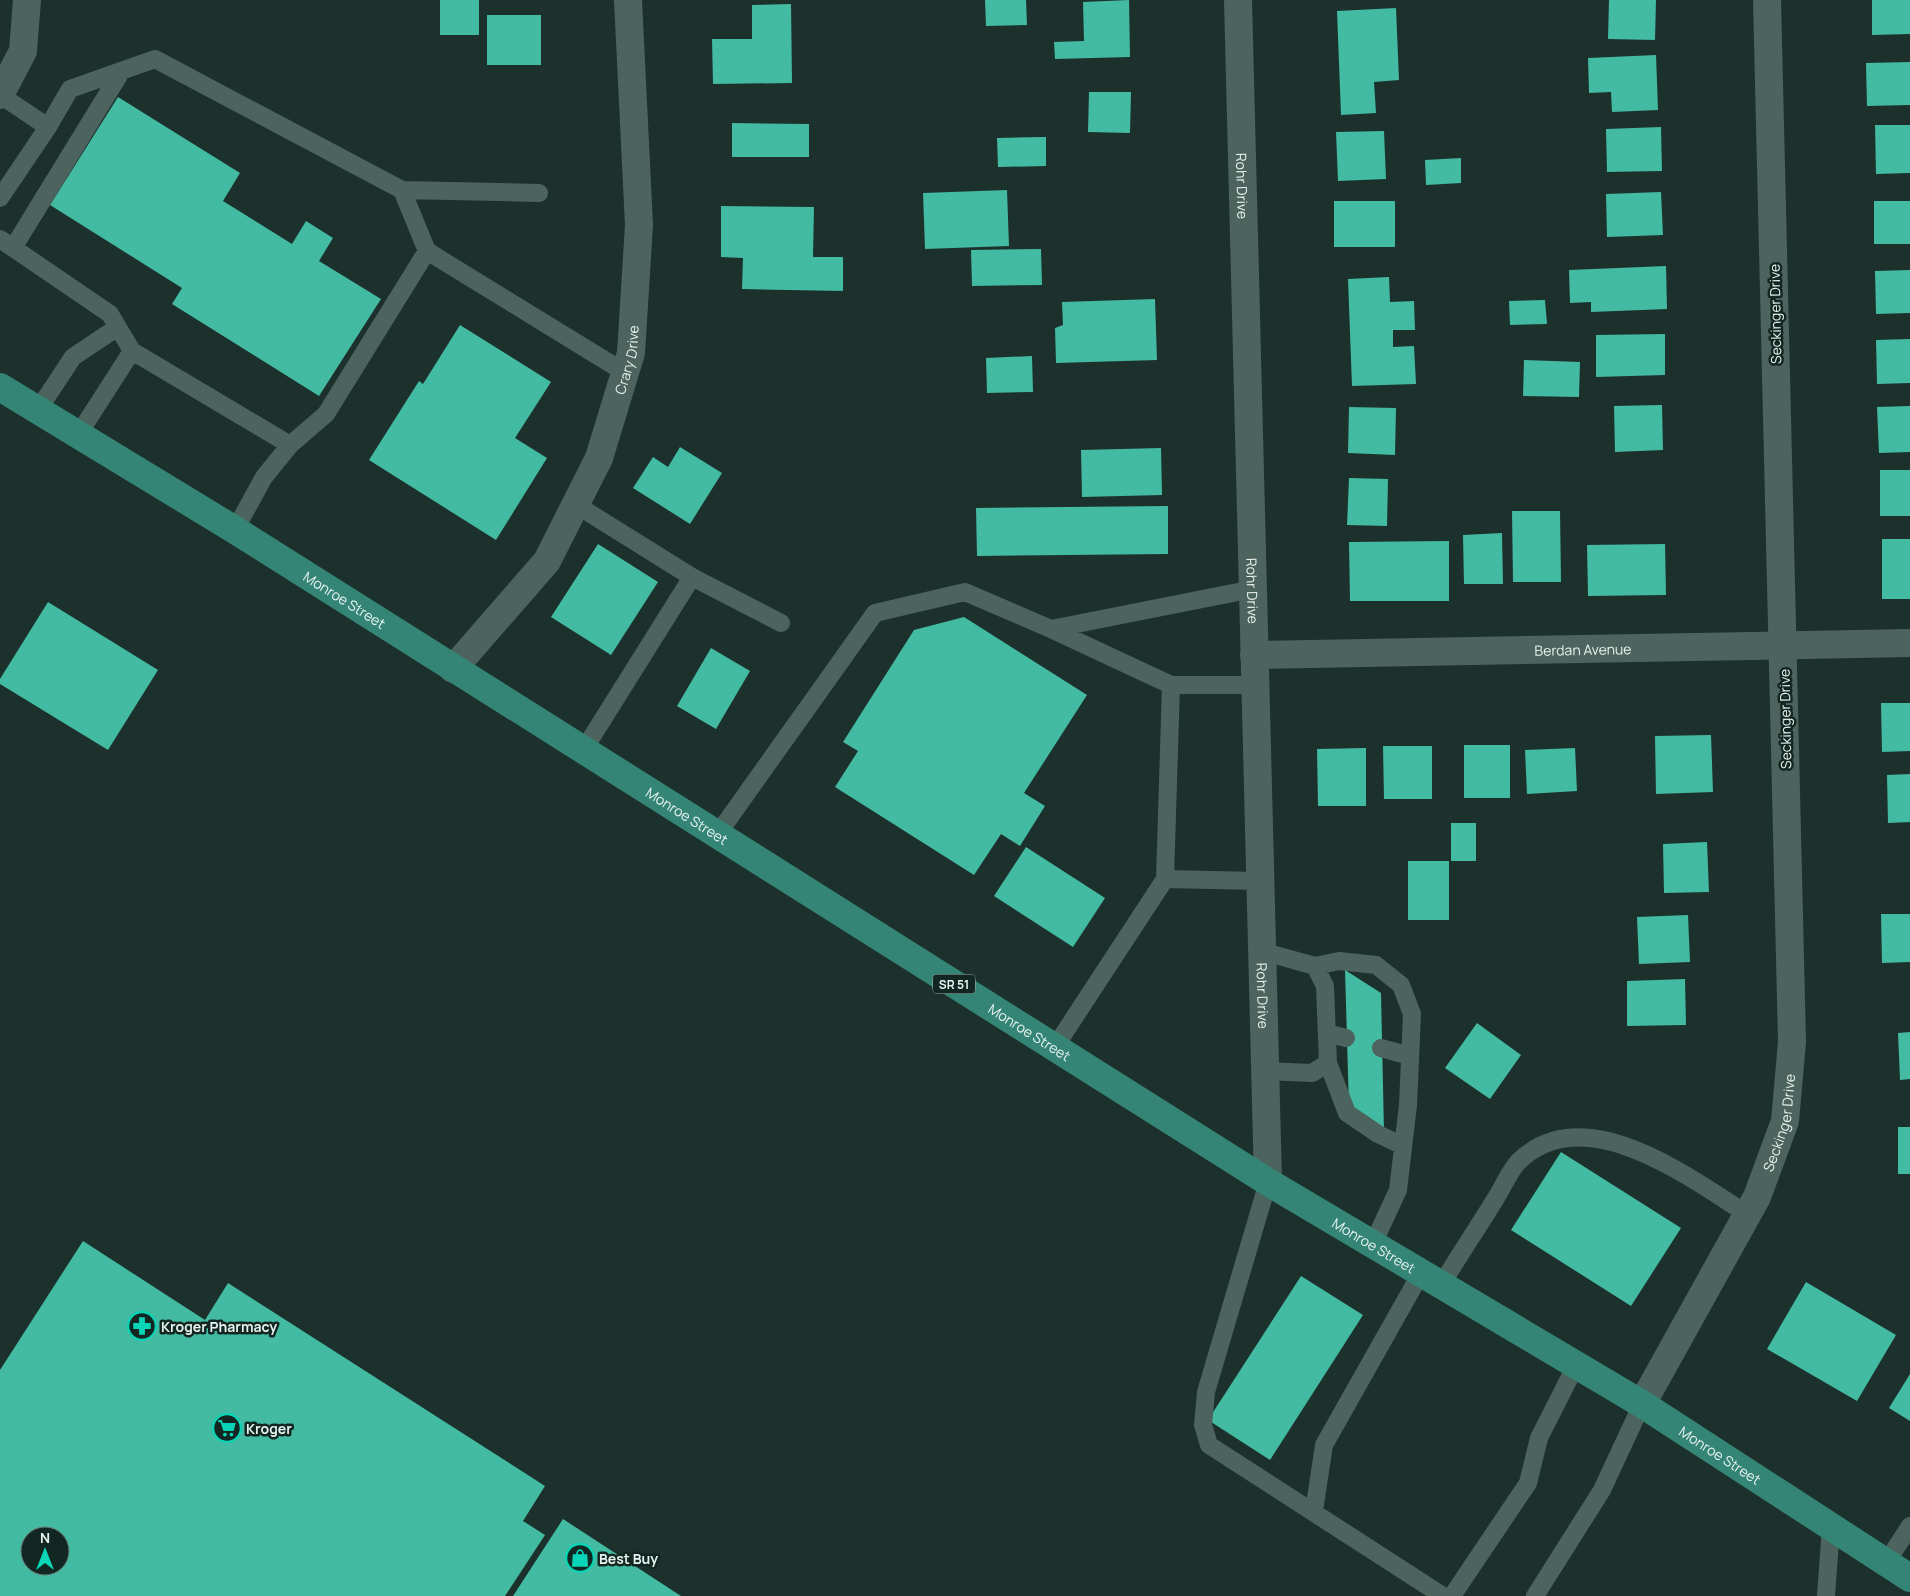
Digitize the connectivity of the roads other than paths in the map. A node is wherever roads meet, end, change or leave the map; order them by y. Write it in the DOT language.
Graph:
graph roads {
  1 [pos="27,0"];
  2 [pos="628,0"];
  3 [pos="1238,0"];
  4 [pos="1767,0"];
  5 [pos="121,72"];
  6 [pos="0,95"];
  7 [pos="48,127"];
  8 [pos="402,190"];
  9 [pos="539,193"];
  10 [pos="0,198"];
  11 [pos="7,243"];
  12 [pos="427,251"];
  13 [pos="118,327"];
  14 [pos="132,351"];
  15 [pos="624,372"];
  16 [pos="0,387"];
  17 [pos="38,410"];
  18 [pos="78,435"];
  19 [pos="290,445"];
  20 [pos="576,504"];
  21 [pos="234,530"];
  22 [pos="692,577"];
  23 [pos="1253,589"];
  24 [pos="781,623"];
  25 [pos="1051,629"];
  26 [pos="1910,643"];
  27 [pos="1784,645"];
  28 [pos="1254,655"];
  29 [pos="453,669"];
  30 [pos="1171,685"];
  31 [pos="1255,685"];
  32 [pos="583,751"];
  33 [pos="717,836"];
  34 [pos="1165,879"];
  35 [pos="1259,881"];
  36 [pos="1261,951"];
  37 [pos="1314,966"];
  38 [pos="1327,1033"];
  39 [pos="1346,1038"];
  40 [pos="1055,1047"];
  41 [pos="1381,1048"];
  42 [pos="1410,1056"];
  43 [pos="1328,1063"];
  44 [pos="1265,1071"];
  45 [pos="1404,1146"];
  46 [pos="1268,1182"];
  47 [pos="1747,1214"];
  48 [pos="1373,1244"];
  49 [pos="1431,1279"];
  50 [pos="1576,1365"];
  51 [pos="1642,1404"];
  52 [pos="1314,1510"];
  53 [pos="1910,1526"];
  54 [pos="1831,1527"];
  55 [pos="1886,1562"];
  56 [pos="1910,1578"];
  57 [pos="1444,1596"];
  58 [pos="1535,1596"];
  59 [pos="1826,1596"];
  1 -- 6 [label="street"];
  2 -- 15 [label="street, Crary Drive"];
  3 -- 23 [label="street, Rohr Drive"];
  4 -- 27 [label="street, Seckinger Drive"];
  5 -- 7 [label="lane"];
  5 -- 8 [label="lane"];
  5 -- 11 [label="lane"];
  6 -- 7 [label="lane"];
  7 -- 10 [label="lane"];
  8 -- 9 [label="lane"];
  8 -- 12 [label="lane"];
  11 -- 13 [label="lane"];
  12 -- 15 [label="lane"];
  12 -- 19 [label="lane"];
  13 -- 14 [label="lane"];
  13 -- 17 [label="lane"];
  14 -- 18 [label="lane"];
  14 -- 19 [label="lane"];
  15 -- 20 [label="street, Crary Drive"];
  16 -- 17 [label="main road, Monroe Street / SR 51"];
  17 -- 18 [label="main road, Monroe Street / SR 51"];
  18 -- 21 [label="main road, Monroe Street / SR 51"];
  19 -- 21 [label="lane"];
  20 -- 22 [label="lane"];
  20 -- 29 [label="street, Crary Drive"];
  21 -- 29 [label="main road, Monroe Street / SR 51"];
  22 -- 24 [label="lane"];
  22 -- 32 [label="lane"];
  23 -- 25 [label="lane"];
  23 -- 28 [label="street, Rohr Drive"];
  25 -- 30 [label="lane"];
  25 -- 33 [label="lane"];
  26 -- 27 [label="street, Berdan Avenue"];
  27 -- 28 [label="street, Berdan Avenue"];
  27 -- 47 [label="street, Seckinger Drive"];
  28 -- 31 [label="street, Rohr Drive"];
  29 -- 32 [label="main road, Monroe Street / SR 51"];
  30 -- 31 [label="lane"];
  30 -- 34 [label="lane"];
  31 -- 35 [label="street, Rohr Drive"];
  32 -- 33 [label="main road, Monroe Street / SR 51"];
  33 -- 40 [label="main road, Monroe Street / SR 51"];
  34 -- 35 [label="lane"];
  34 -- 40 [label="lane"];
  35 -- 36 [label="street, Rohr Drive"];
  36 -- 37 [label="lane"];
  36 -- 44 [label="street, Rohr Drive"];
  37 -- 38 [label="lane"];
  37 -- 42 [label="lane"];
  38 -- 39 [label="lane"];
  38 -- 43 [label="lane"];
  40 -- 46 [label="main road, Monroe Street / SR 51"];
  41 -- 42 [label="lane"];
  42 -- 45 [label="lane"];
  43 -- 44 [label="lane"];
  43 -- 45 [label="lane"];
  44 -- 46 [label="street, Rohr Drive"];
  45 -- 48 [label="lane"];
  46 -- 48 [label="main road, Monroe Street / SR 51"];
  46 -- 52 [label="lane"];
  47 -- 49 [label="lane"];
  47 -- 51 [label="street, Seckinger Drive"];
  48 -- 49 [label="main road, Monroe Street / SR 51"];
  49 -- 50 [label="main road, Monroe Street / SR 51"];
  49 -- 52 [label="lane"];
  50 -- 51 [label="main road, Monroe Street / SR 51"];
  50 -- 57 [label="lane"];
  51 -- 54 [label="main road, Monroe Street / SR 51"];
  51 -- 58 [label="lane"];
  52 -- 57 [label="lane"];
  53 -- 55 [label="lane"];
  54 -- 55 [label="main road, Monroe Street / SR 51"];
  54 -- 59 [label="lane"];
  55 -- 56 [label="main road, Monroe Street / SR 51"];
}
